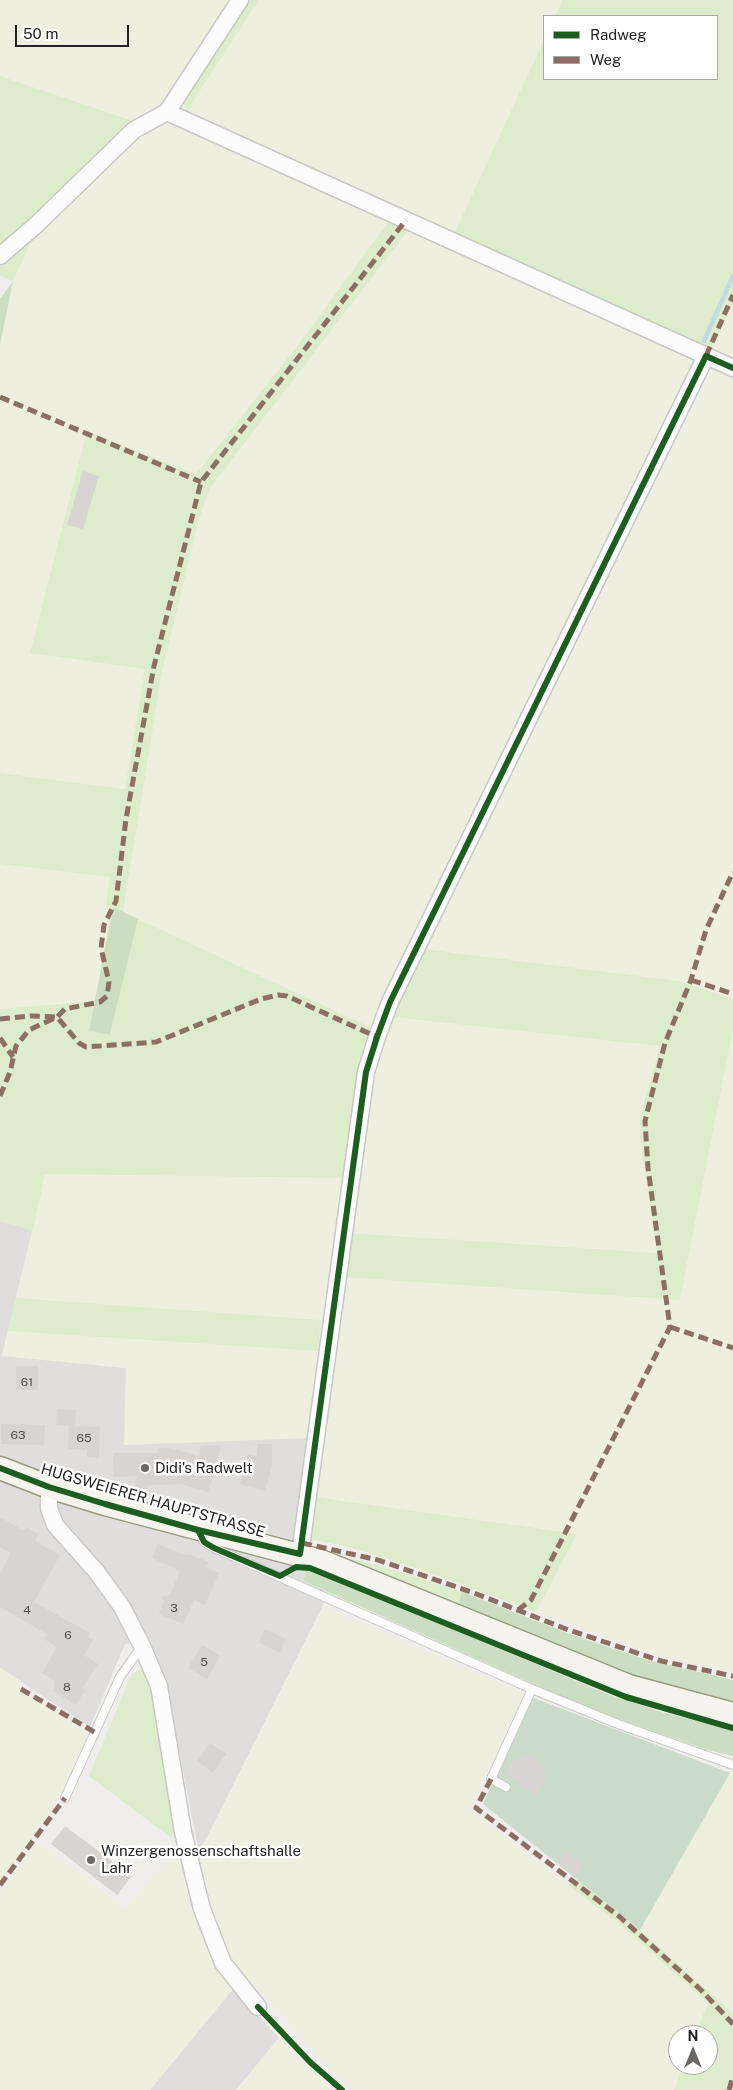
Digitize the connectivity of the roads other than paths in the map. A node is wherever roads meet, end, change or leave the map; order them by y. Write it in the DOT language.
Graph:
graph roads {
  1 [pos="240,0"];
  2 [pos="166,112"];
  3 [pos="0,256"];
  4 [pos="706,356"];
  5 [pos="733,368"];
  6 [pos="0,1468"];
  7 [pos="49,1487"];
  8 [pos="198,1530"];
  9 [pos="300,1554"];
  10 [pos="142,1646"];
  11 [pos="532,1689"];
  12 [pos="733,1714"];
  13 [pos="733,1765"];
  14 [pos="506,1786"];
  15 [pos="66,1798"];
  16 [pos="258,2007"];
  1 -- 2 [label="street"];
  2 -- 3 [label="street"];
  2 -- 4 [label="street"];
  4 -- 5 [label="street"];
  4 -- 9 [label="street"];
  6 -- 7 [label="street, HUGSWEIERER HAUPTSTRASSE"];
  7 -- 8 [label="street, HUGSWEIERER HAUPTSTRASSE"];
  7 -- 10 [label="street"];
  8 -- 9 [label="street, HUGSWEIERER HAUPTSTRASSE"];
  8 -- 11 [label="lane"];
  9 -- 12 [label="street, HUGSWEIERER HAUPTSTRASSE"];
  10 -- 15 [label="lane"];
  10 -- 16 [label="street"];
  11 -- 13 [label="lane"];
  11 -- 14 [label="lane"];
}
